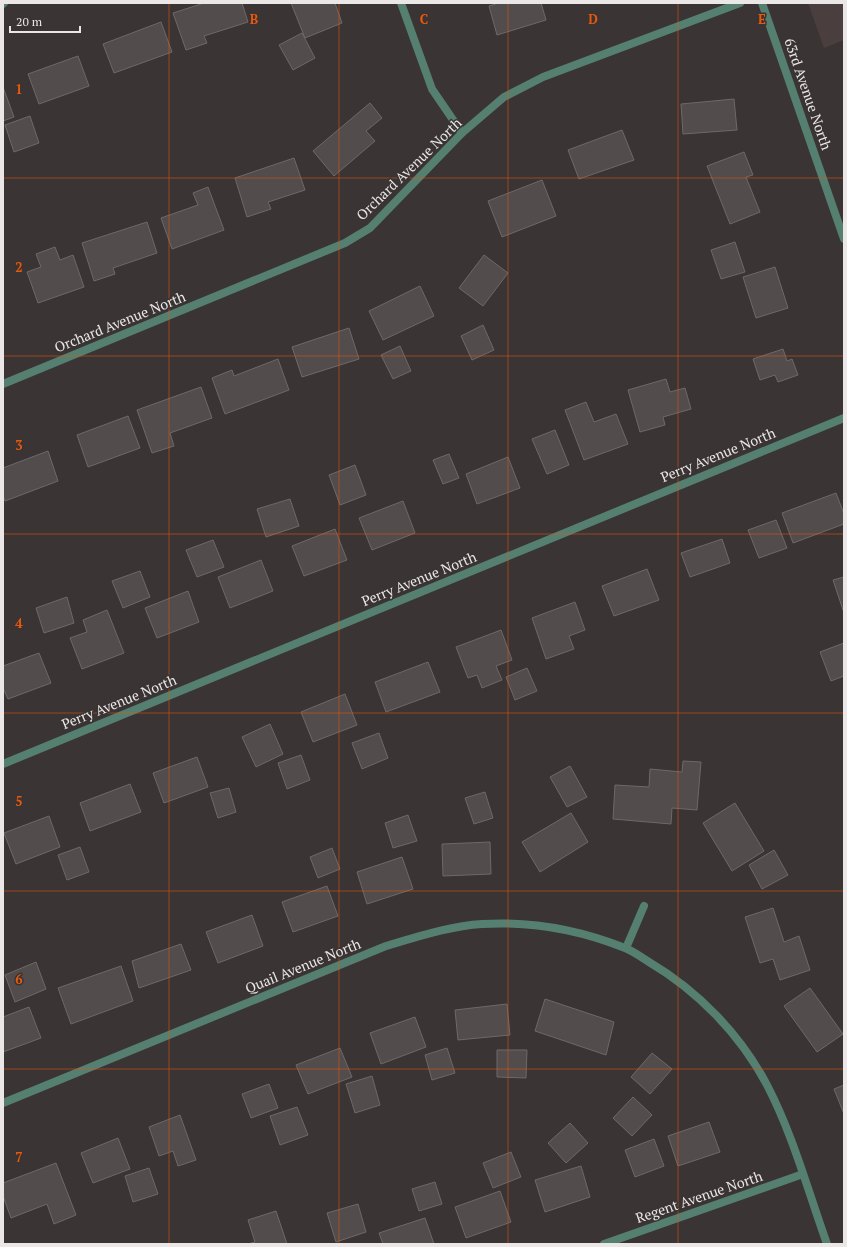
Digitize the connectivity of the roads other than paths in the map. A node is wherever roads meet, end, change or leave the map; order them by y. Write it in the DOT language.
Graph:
graph roads {
  1 [pos="401,3"];
  2 [pos="740,3"];
  3 [pos="762,3"];
  4 [pos="462,133"];
  5 [pos="844,240"];
  6 [pos="3,384"];
  7 [pos="844,418"];
  8 [pos="3,764"];
  9 [pos="644,906"];
  10 [pos="626,948"];
  11 [pos="3,1103"];
  12 [pos="803,1174"];
  13 [pos="604,1244"];
  14 [pos="826,1244"];
  1 -- 4 [label="street"];
  2 -- 4 [label="street, Orchard Avenue North"];
  3 -- 5 [label="street, 63rd Avenue North"];
  4 -- 6 [label="street, Orchard Avenue North"];
  7 -- 8 [label="street, Perry Avenue North"];
  9 -- 10 [label="street"];
  10 -- 11 [label="street, Quail Avenue North"];
  10 -- 12 [label="street, Quail Avenue North"];
  12 -- 13 [label="street, Regent Avenue North"];
  12 -- 14 [label="street, Quail Avenue North"];
}
